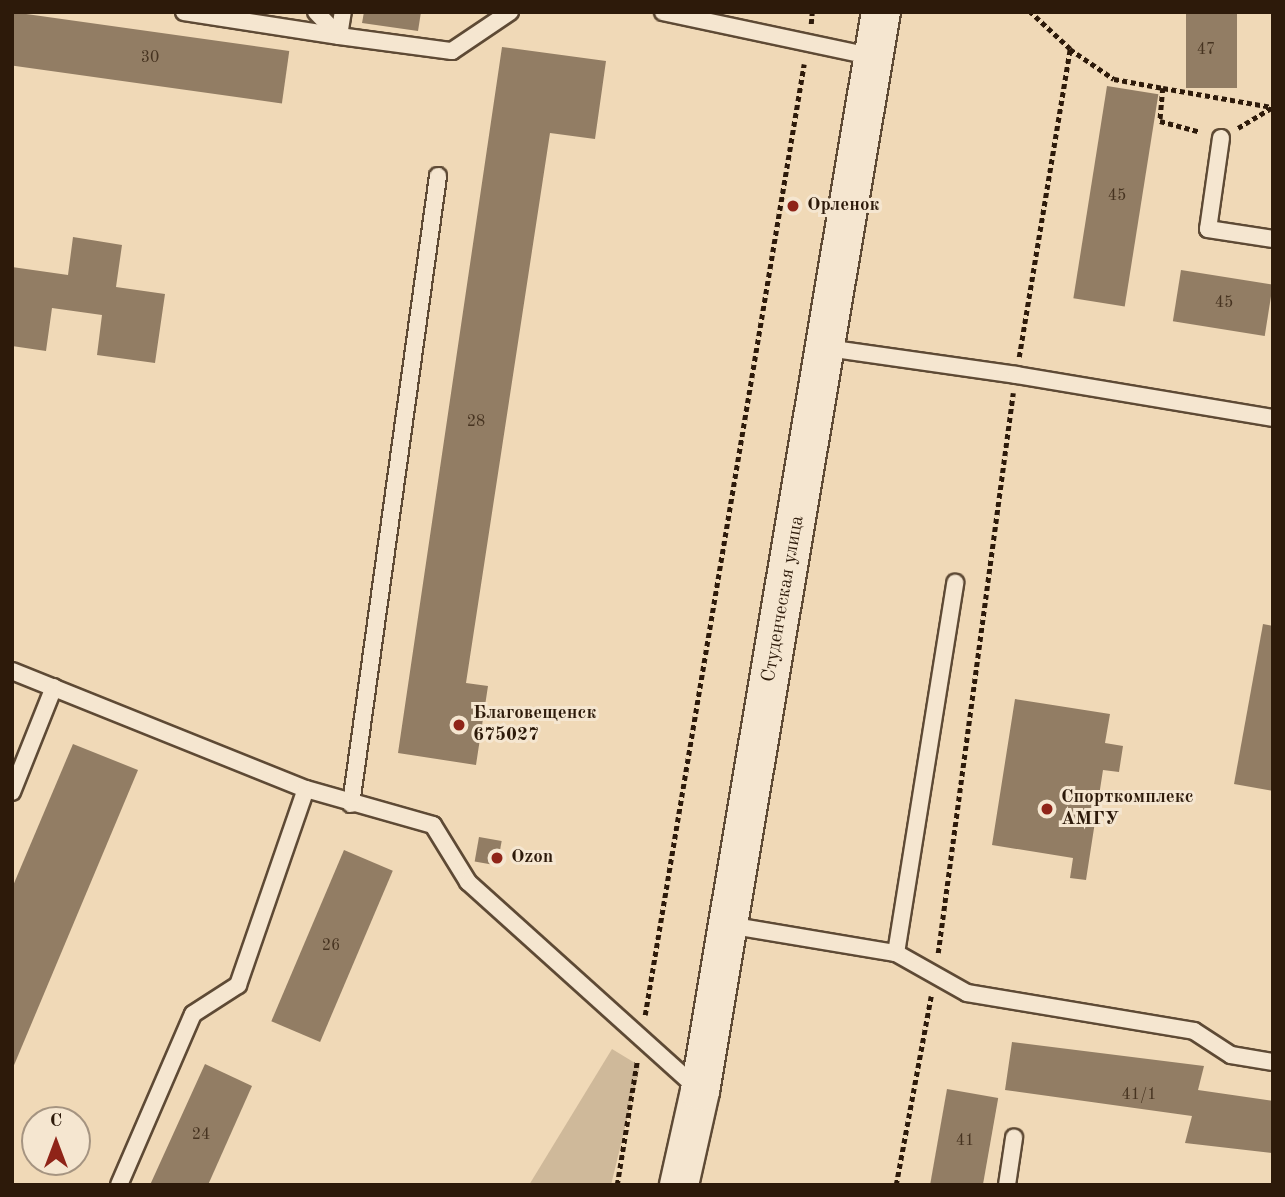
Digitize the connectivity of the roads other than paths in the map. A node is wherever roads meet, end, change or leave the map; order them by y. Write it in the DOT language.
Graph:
graph roads {
  1 [pos="184,12"];
  2 [pos="316,12"];
  3 [pos="343,12"];
  4 [pos="510,12"];
  5 [pos="663,12"];
  6 [pos="881,12"];
  7 [pos="339,36"];
  8 [pos="874,57"];
  9 [pos="1221,138"];
  10 [pos="438,176"];
  11 [pos="1273,239"];
  12 [pos="827,348"];
  13 [pos="1273,418"];
  14 [pos="956,583"];
  15 [pos="12,671"];
  16 [pos="54,687"];
  17 [pos="306,789"];
  18 [pos="12,792"];
  19 [pos="351,804"];
  20 [pos="728,925"];
  21 [pos="896,953"];
  22 [pos="1273,1062"];
  23 [pos="700,1091"];
  24 [pos="1014,1138"];
  25 [pos="119,1185"];
  26 [pos="679,1185"];
  27 [pos="1007,1185"];
  1 -- 7 [label="lane"];
  2 -- 7 [label="lane"];
  3 -- 7 [label="lane"];
  4 -- 7 [label="lane"];
  5 -- 8 [label="lane"];
  6 -- 8 [label="street, Студенческая улица"];
  8 -- 12 [label="street, Студенческая улица"];
  9 -- 11 [label="lane"];
  10 -- 19 [label="lane"];
  12 -- 13 [label="lane"];
  12 -- 20 [label="street, Студенческая улица"];
  14 -- 21 [label="lane"];
  15 -- 16 [label="lane"];
  16 -- 17 [label="lane"];
  16 -- 18 [label="lane"];
  17 -- 19 [label="lane"];
  17 -- 25 [label="lane"];
  19 -- 23 [label="lane"];
  20 -- 21 [label="lane"];
  20 -- 23 [label="street, Студенческая улица"];
  21 -- 22 [label="lane"];
  23 -- 26 [label="street, Студенческая улица"];
  24 -- 27 [label="lane"];
}
